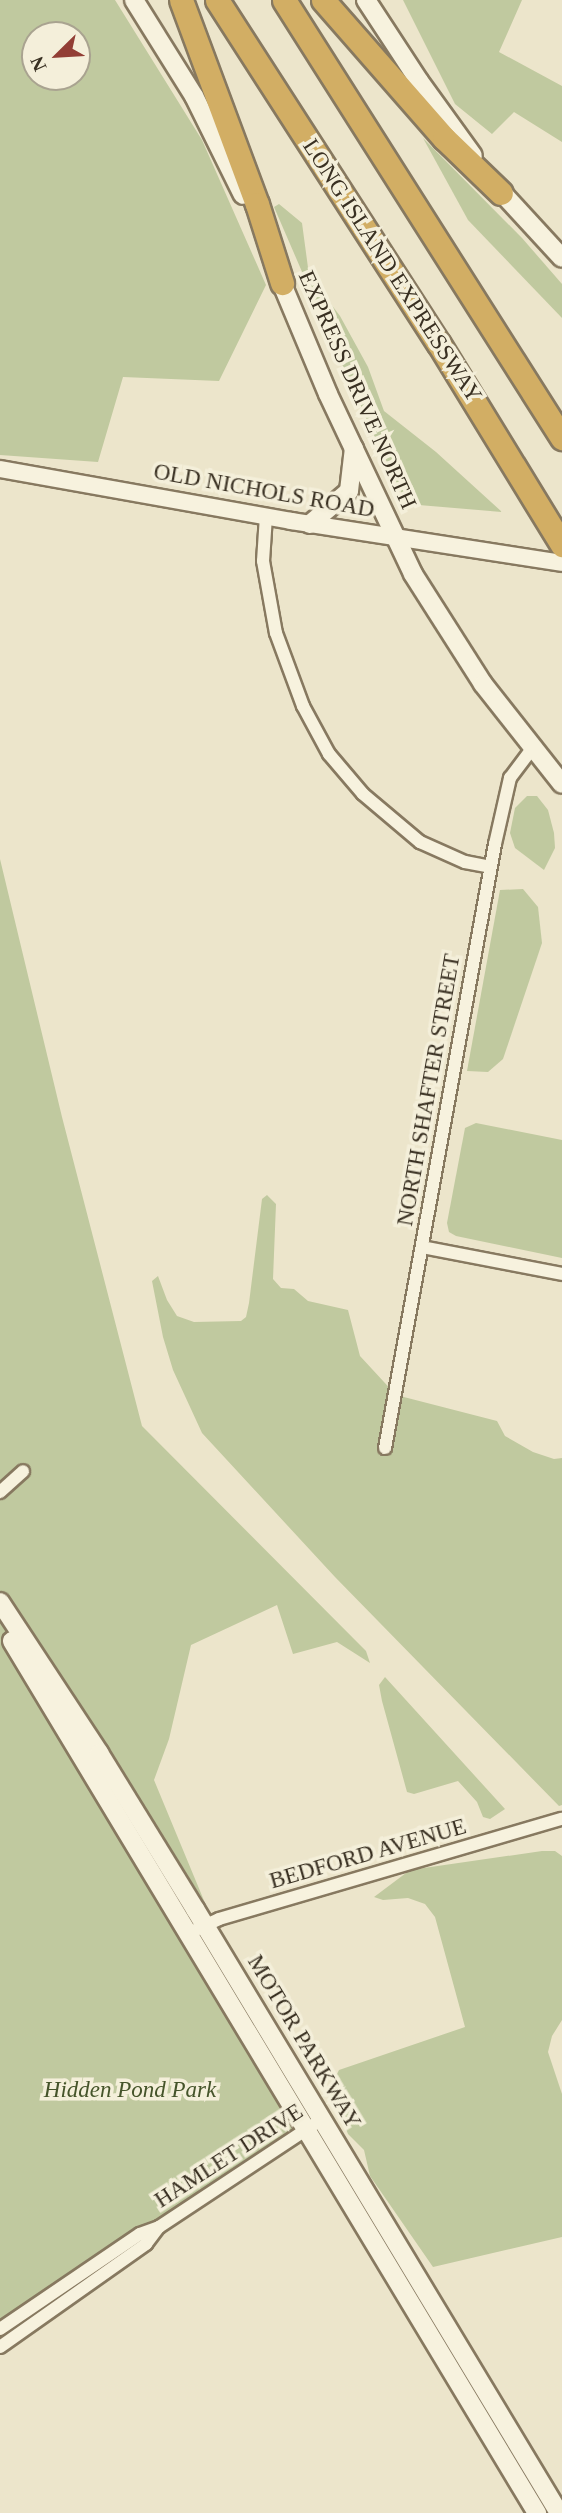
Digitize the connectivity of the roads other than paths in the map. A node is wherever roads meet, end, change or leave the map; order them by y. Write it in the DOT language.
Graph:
graph roads {
  1 [pos="134,0"];
  2 [pos="181,0"];
  3 [pos="217,0"];
  4 [pos="284,0"];
  5 [pos="323,0"];
  6 [pos="366,0"];
  7 [pos="501,193"];
  8 [pos="562,258"];
  9 [pos="282,283"];
  10 [pos="562,438"];
  11 [pos="354,449"];
  12 [pos="0,469"];
  13 [pos="265,516"];
  14 [pos="310,524"];
  15 [pos="396,537"];
  16 [pos="562,545"];
  17 [pos="562,563"];
  18 [pos="533,748"];
  19 [pos="562,784"];
  20 [pos="491,867"];
  21 [pos="422,1247"];
  22 [pos="562,1274"];
  23 [pos="385,1448"];
  24 [pos="23,1471"];
  25 [pos="0,1492"];
  26 [pos="0,1602"];
  27 [pos="0,1620"];
  28 [pos="562,1819"];
  29 [pos="204,1925"];
  30 [pos="187,1934"];
  31 [pos="322,2119"];
  32 [pos="306,2129"];
  33 [pos="159,2227"];
  34 [pos="0,2329"];
  35 [pos="0,2347"];
  36 [pos="537,2513"];
  37 [pos="559,2513"];
  1 -- 9 [label="main road, EXPRESS DRIVE NORTH"];
  2 -- 9 [label="highway"];
  3 -- 16 [label="highway, LONG ISLAND EXPRESSWAY"];
  4 -- 10 [label="highway"];
  5 -- 7 [label="highway"];
  6 -- 7 [label="main road"];
  7 -- 8 [label="main road"];
  9 -- 11 [label="main road, EXPRESS DRIVE NORTH"];
  11 -- 14 [label="main road"];
  11 -- 15 [label="main road, EXPRESS DRIVE NORTH"];
  12 -- 13 [label="street, OLD NICHOLS ROAD"];
  13 -- 14 [label="street, OLD NICHOLS ROAD"];
  13 -- 20 [label="street"];
  14 -- 15 [label="street, OLD NICHOLS ROAD"];
  15 -- 17 [label="street, OLD NICHOLS ROAD"];
  15 -- 18 [label="main road, EXPRESS DRIVE NORTH"];
  18 -- 19 [label="main road, EXPRESS DRIVE NORTH"];
  18 -- 20 [label="street, NORTH SHAFTER STREET"];
  20 -- 21 [label="street, NORTH SHAFTER STREET"];
  21 -- 22 [label="street"];
  21 -- 23 [label="street, NORTH SHAFTER STREET"];
  24 -- 25 [label="street"];
  26 -- 29 [label="main road, MOTOR PARKWAY"];
  27 -- 30 [label="main road, MOTOR PARKWAY"];
  28 -- 29 [label="street, BEDFORD AVENUE"];
  29 -- 30 [label="street, BEDFORD AVENUE"];
  29 -- 31 [label="main road, MOTOR PARKWAY"];
  30 -- 32 [label="main road, MOTOR PARKWAY"];
  31 -- 32 [label="street, HAMLET DRIVE"];
  31 -- 37 [label="main road, MOTOR PARKWAY"];
  32 -- 33 [label="street, HAMLET DRIVE"];
  32 -- 36 [label="main road, MOTOR PARKWAY"];
  33 -- 34 [label="street, HAMLET DRIVE"];
  33 -- 35 [label="street, HAMLET DRIVE"];
}
